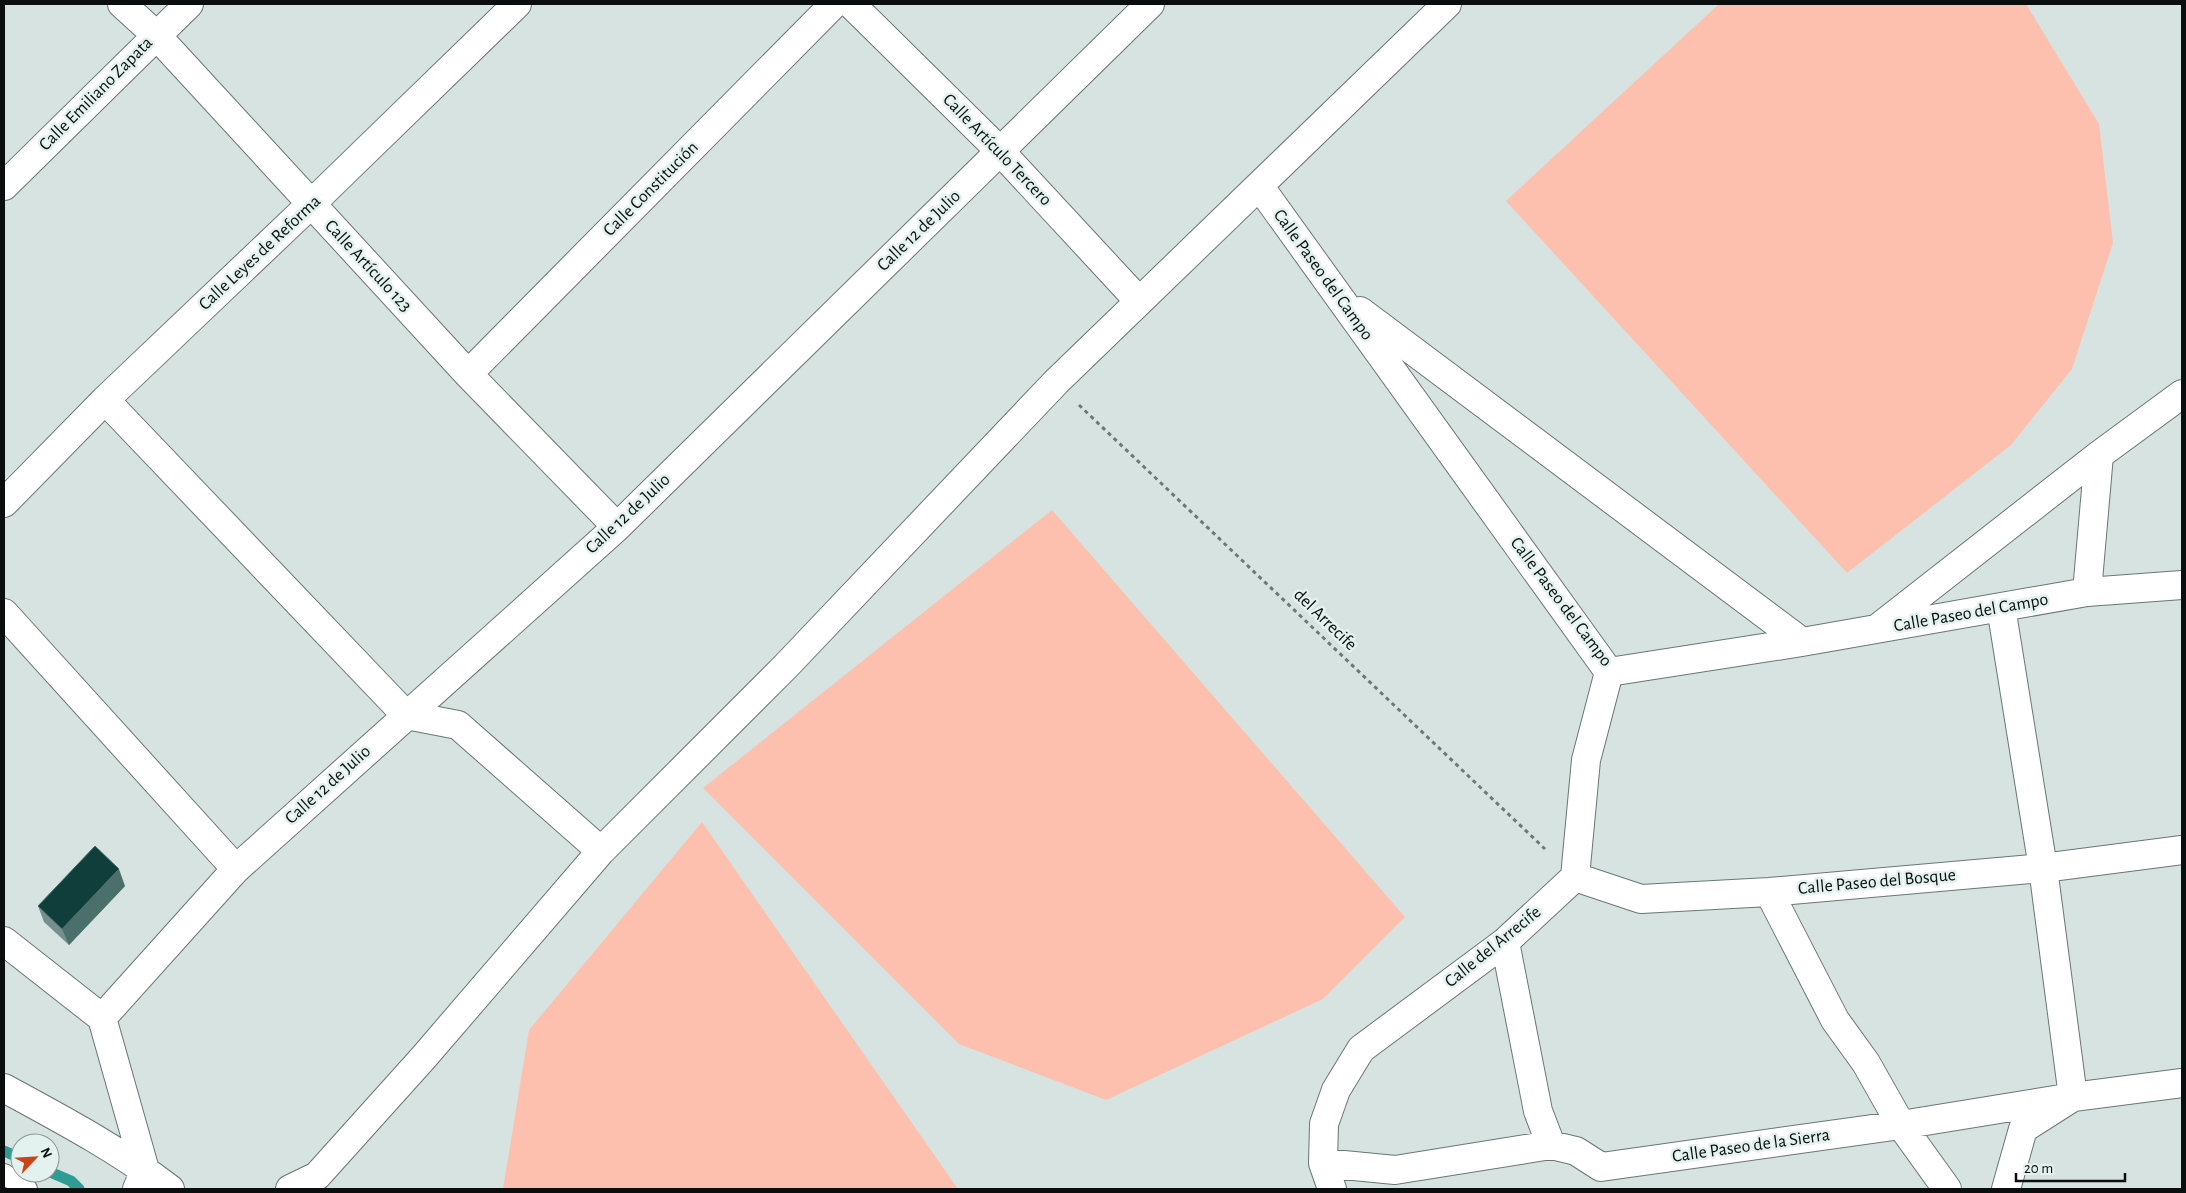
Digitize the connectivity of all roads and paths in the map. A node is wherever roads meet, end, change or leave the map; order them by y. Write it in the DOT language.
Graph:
graph roads {
  1 [pos="122,4"];
  2 [pos="189,4"];
  3 [pos="517,4"];
  4 [pos="834,4"];
  5 [pos="851,4"];
  6 [pos="1150,4"];
  7 [pos="1447,4"];
  8 [pos="156,35"];
  9 [pos="1000,151"];
  10 [pos="4,186"];
  11 [pos="1260,187"];
  12 [pos="311,204"];
  13 [pos="1337,294"];
  14 [pos="1138,300"];
  15 [pos="468,374"];
  16 [pos="1056,382"];
  17 [pos="2182,394"];
  18 [pos="105,400"];
  19 [pos="2099,454"];
  20 [pos="4,503"];
  21 [pos="617,527"];
  22 [pos="2182,585"];
  23 [pos="2087,592"];
  24 [pos="2001,607"];
  25 [pos="4,613"];
  26 [pos="1876,630"];
  27 [pos="1802,642"];
  28 [pos="1609,672"];
  29 [pos="406,715"];
  30 [pos="2182,850"];
  31 [pos="601,851"];
  32 [pos="2043,868"];
  33 [pos="236,869"];
  34 [pos="1575,877"];
  35 [pos="1769,892"];
  36 [pos="4,941"];
  37 [pos="1505,942"];
  38 [pos="102,1018"];
  39 [pos="2182,1084"];
  40 [pos="4,1088"];
  41 [pos="2073,1097"];
  42 [pos="1902,1125"];
  43 [pos="1551,1145"];
  44 [pos="1324,1163"];
  45 [pos="4,1174"];
  46 [pos="1603,1178"];
  47 [pos="141,1179"];
  48 [pos="27,1189"];
  49 [pos="170,1189"];
  50 [pos="290,1189"];
  51 [pos="1332,1189"];
  52 [pos="1947,1189"];
  53 [pos="2006,1189"];
  1 -- 8 [label="street, Calle Artículo 123"];
  2 -- 8 [label="street, Calle Emiliano Zapata"];
  3 -- 12 [label="street, Calle Leyes de Reforma"];
  4 -- 15 [label="street, Calle Constitución"];
  5 -- 9 [label="street, Calle Artículo Tercero"];
  6 -- 9 [label="street, Calle 12 de Julio"];
  7 -- 11 [label="street"];
  8 -- 10 [label="street, Calle Emiliano Zapata"];
  8 -- 12 [label="street, Calle Artículo 123"];
  9 -- 14 [label="street, Calle Artículo Tercero"];
  9 -- 21 [label="street, Calle 12 de Julio"];
  11 -- 13 [label="street, Calle Paseo del Campo"];
  11 -- 14 [label="street"];
  12 -- 15 [label="street, Calle Artículo 123"];
  12 -- 18 [label="street, Calle Leyes de Reforma"];
  13 -- 27 [label="street"];
  13 -- 28 [label="street, Calle Paseo del Campo"];
  14 -- 16 [label="street"];
  15 -- 21 [label="street, Calle Artículo 123"];
  16 -- 31 [label="street"];
  16 -- 34 [label="path, del Arrecife"];
  17 -- 19 [label="street"];
  18 -- 20 [label="street, Calle Leyes de Reforma"];
  18 -- 29 [label="street"];
  19 -- 23 [label="street"];
  19 -- 26 [label="street"];
  21 -- 29 [label="street, Calle 12 de Julio"];
  22 -- 23 [label="street, Calle Paseo del Campo"];
  23 -- 24 [label="street, Calle Paseo del Campo"];
  24 -- 26 [label="street, Calle Paseo del Campo"];
  24 -- 32 [label="street"];
  25 -- 33 [label="street"];
  26 -- 27 [label="street, Calle Paseo del Campo"];
  27 -- 28 [label="street, Calle Paseo del Campo"];
  28 -- 34 [label="street"];
  29 -- 31 [label="street"];
  29 -- 33 [label="street, Calle 12 de Julio"];
  30 -- 32 [label="street, Calle Paseo del Bosque"];
  31 -- 50 [label="street"];
  32 -- 35 [label="street, Calle Paseo del Bosque"];
  32 -- 41 [label="street"];
  33 -- 38 [label="street, Calle 12 de Julio"];
  34 -- 35 [label="street, Calle Paseo del Bosque"];
  34 -- 37 [label="street, Calle del Arrecife"];
  35 -- 42 [label="street"];
  36 -- 38 [label="street"];
  37 -- 43 [label="street"];
  37 -- 44 [label="street, Calle del Arrecife"];
  38 -- 47 [label="street"];
  39 -- 41 [label="street, Calle Paseo de la Sierra"];
  40 -- 47 [label="street"];
  41 -- 42 [label="street, Calle Paseo de la Sierra"];
  41 -- 53 [label="street"];
  42 -- 46 [label="street, Calle Paseo de la Sierra"];
  42 -- 52 [label="street"];
  43 -- 44 [label="street, Calle Paseo de la Sierra"];
  43 -- 46 [label="street, Calle Paseo de la Sierra"];
  44 -- 51 [label="street, Calle del Arrecife"];
  45 -- 48 [label="lane"];
  47 -- 49 [label="street"];
}
